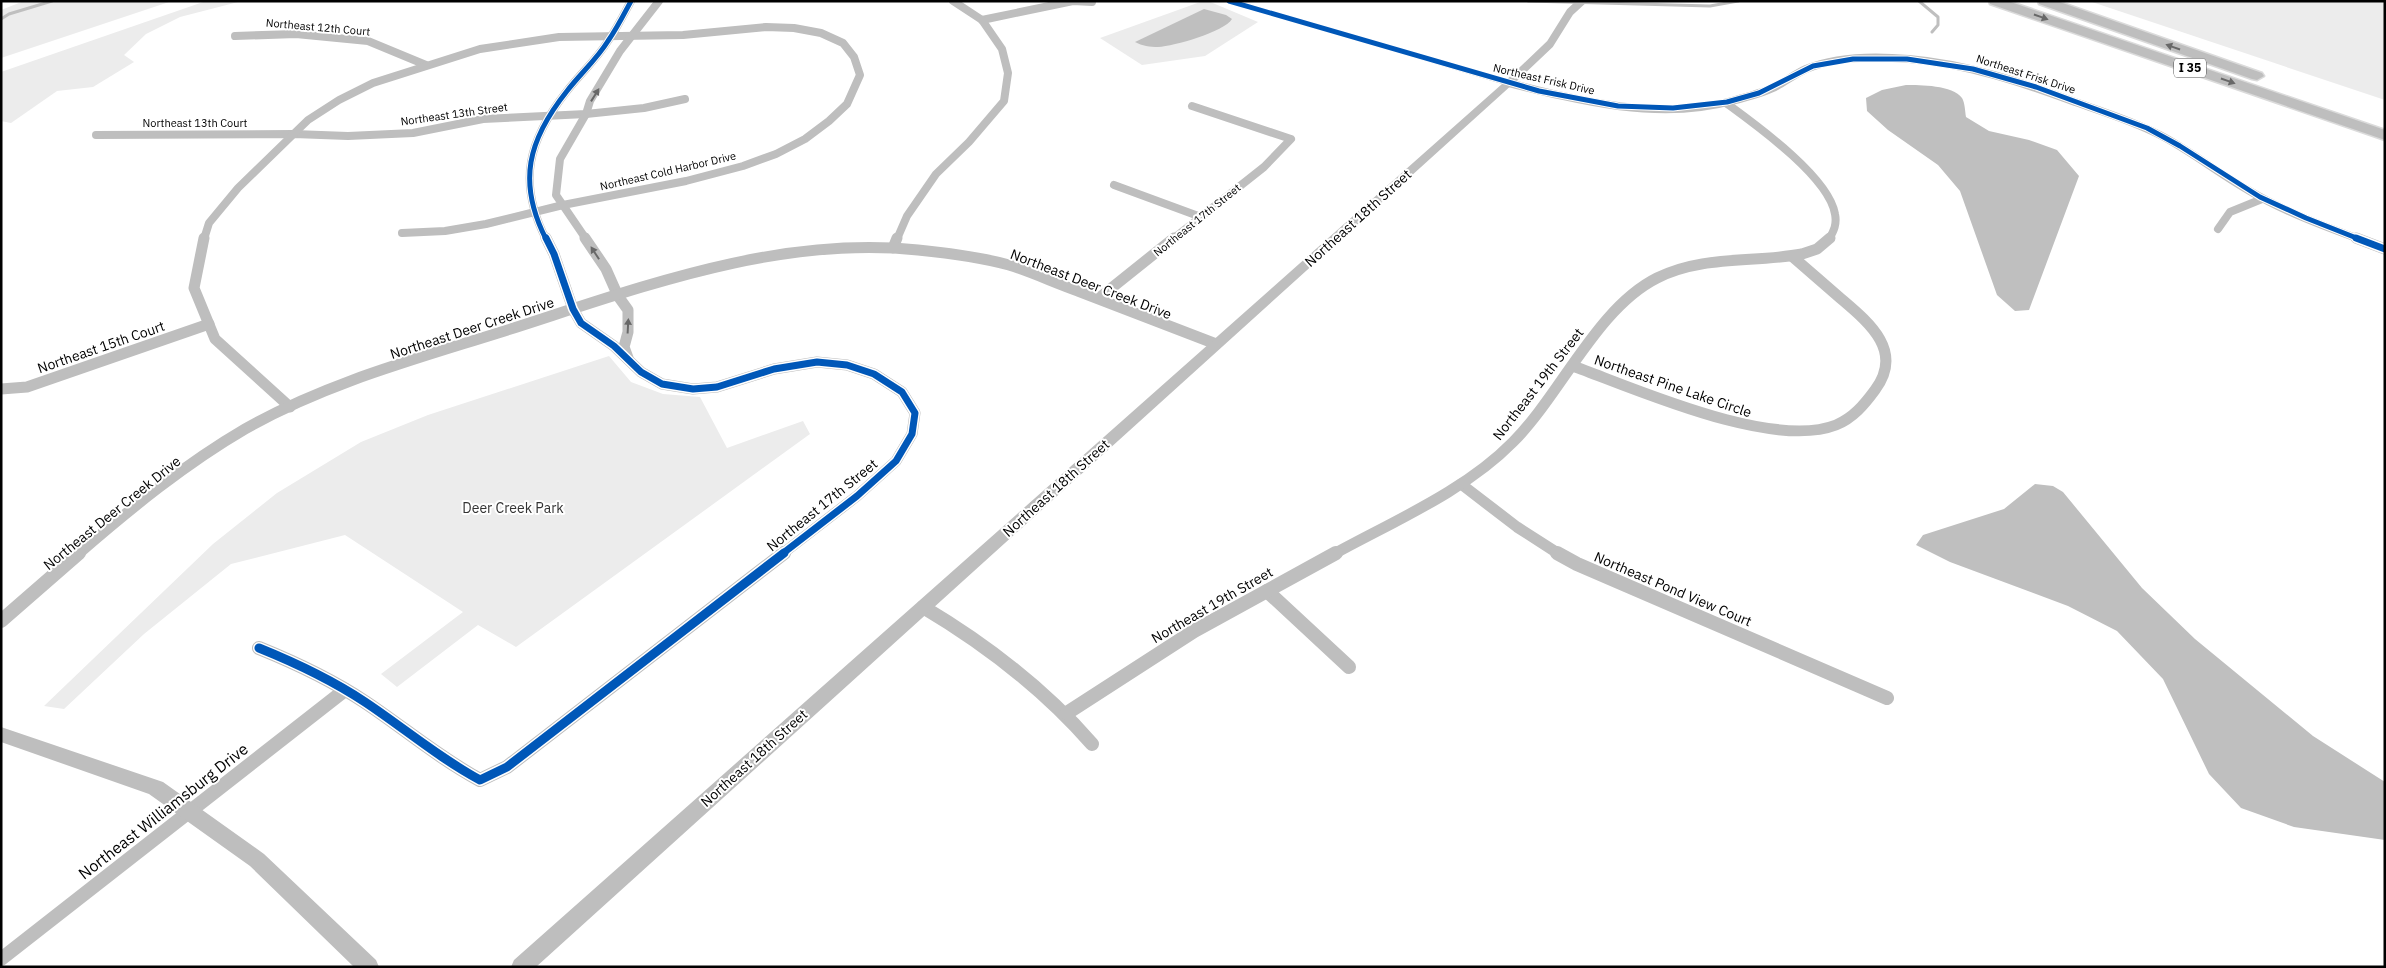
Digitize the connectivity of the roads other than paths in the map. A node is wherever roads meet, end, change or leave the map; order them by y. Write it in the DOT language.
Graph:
graph roads {
  1 [pos="631,1"];
  2 [pos="659,1"];
  3 [pos="953,1"];
  4 [pos="1229,1"];
  5 [pos="1582,1"];
  6 [pos="1995,1"];
  7 [pos="2044,1"];
  8 [pos="1092,2"];
  9 [pos="982,20"];
  10 [pos="235,36"];
  11 [pos="612,36"];
  12 [pos="632,36"];
  13 [pos="426,64"];
  14 [pos="2269,80"];
  15 [pos="1509,83"];
  16 [pos="2316,96"];
  17 [pos="684,99"];
  18 [pos="1726,103"];
  19 [pos="1192,106"];
  20 [pos="586,114"];
  21 [pos="551,115"];
  22 [pos="2385,120"];
  23 [pos="294,134"];
  24 [pos="96,135"];
  25 [pos="2385,136"];
  26 [pos="1114,185"];
  27 [pos="2262,198"];
  28 [pos="563,205"];
  29 [pos="534,212"];
  30 [pos="1201,217"];
  31 [pos="2218,228"];
  32 [pos="402,233"];
  33 [pos="893,248"];
  34 [pos="2385,250"];
  35 [pos="1793,257"];
  36 [pos="618,296"];
  37 [pos="1099,298"];
  38 [pos="573,309"];
  39 [pos="209,324"];
  40 [pos="1216,344"];
  41 [pos="628,358"];
  42 [pos="1573,366"];
  43 [pos="1,389"];
  44 [pos="290,407"];
  45 [pos="1461,484"];
  46 [pos="1267,591"];
  47 [pos="923,607"];
  48 [pos="1,621"];
  49 [pos="259,648"];
  50 [pos="1349,667"];
  51 [pos="345,690"];
  52 [pos="1887,698"];
  53 [pos="1067,713"];
  54 [pos="1,734"];
  55 [pos="1092,744"];
  56 [pos="190,812"];
  57 [pos="1,959"];
  58 [pos="369,967"];
  59 [pos="521,967"];
  1 -- 11 [label="street, Northeast 17th Street"];
  2 -- 12 [label="street"];
  3 -- 9 [label="street"];
  4 -- 15 [label="street, Northeast Frisk Drive"];
  5 -- 15 [label="street, Northeast 18th Street"];
  6 -- 25 [label="highway, I 35, one-way"];
  14 -- 7 [label="highway, I 35, one-way"];
  8 -- 9 [label="street"];
  9 -- 33 [label="street"];
  10 -- 13 [label="street, Northeast 12th Court"];
  11 -- 12 [label="street, Northeast Cold Harbor Drive"];
  11 -- 13 [label="street, Northeast Cold Harbor Drive"];
  11 -- 21 [label="street, Northeast 17th Street"];
  20 -- 12 [label="street, one-way"];
  12 -- 28 [label="street, Northeast Cold Harbor Drive"];
  13 -- 23 [label="street, Northeast Cold Harbor Drive"];
  15 -- 18 [label="street, Northeast Frisk Drive"];
  15 -- 40 [label="street, Northeast 18th Street"];
  16 -- 22 [label="highway"];
  17 -- 20 [label="street"];
  18 -- 27 [label="street, Northeast Frisk Drive"];
  18 -- 35 [label="street, Northeast 19th Street"];
  19 -- 30 [label="street, Northeast 17th Street"];
  20 -- 21 [label="street, Northeast 13th Street"];
  20 -- 28 [label="street"];
  21 -- 23 [label="street, Northeast 13th Street"];
  21 -- 29 [label="street, Northeast 17th Street"];
  23 -- 24 [label="street, Northeast 13th Court"];
  23 -- 39 [label="street, Northeast Cold Harbor Drive"];
  26 -- 30 [label="street"];
  27 -- 31 [label="street"];
  27 -- 34 [label="street, Northeast Frisk Drive"];
  28 -- 29 [label="street, Northeast Cold Harbor Drive"];
  36 -- 28 [label="street, one-way"];
  29 -- 32 [label="street, Northeast Cold Harbor Drive"];
  29 -- 38 [label="street, Northeast 17th Street"];
  30 -- 37 [label="street, Northeast 17th Street"];
  33 -- 36 [label="street, Northeast Deer Creek Drive"];
  33 -- 37 [label="street, Northeast Deer Creek Drive"];
  35 -- 42 [label="street, Northeast 19th Street"];
  35 -- 42 [label="street, Northeast Pine Lake Circle"];
  36 -- 38 [label="street, Northeast Deer Creek Drive"];
  41 -- 36 [label="street, one-way"];
  37 -- 40 [label="street, Northeast Deer Creek Drive"];
  38 -- 41 [label="street, Northeast 17th Street"];
  38 -- 44 [label="street, Northeast Deer Creek Drive"];
  39 -- 43 [label="street, Northeast 15th Court"];
  39 -- 44 [label="street, Northeast Cold Harbor Drive"];
  40 -- 47 [label="street, Northeast 18th Street"];
  41 -- 51 [label="street, Northeast 17th Street"];
  42 -- 45 [label="street, Northeast 19th Street"];
  44 -- 48 [label="street, Northeast Deer Creek Drive"];
  45 -- 46 [label="street, Northeast 19th Street"];
  45 -- 52 [label="street, Northeast Pond View Court"];
  46 -- 50 [label="street"];
  46 -- 53 [label="street, Northeast 19th Street"];
  47 -- 53 [label="street"];
  47 -- 59 [label="street, Northeast 18th Street"];
  49 -- 51 [label="street"];
  51 -- 56 [label="street, Northeast Williamsburg Drive"];
  53 -- 55 [label="street"];
  54 -- 56 [label="street"];
  56 -- 57 [label="street, Northeast Williamsburg Drive"];
  56 -- 58 [label="street"];
}
